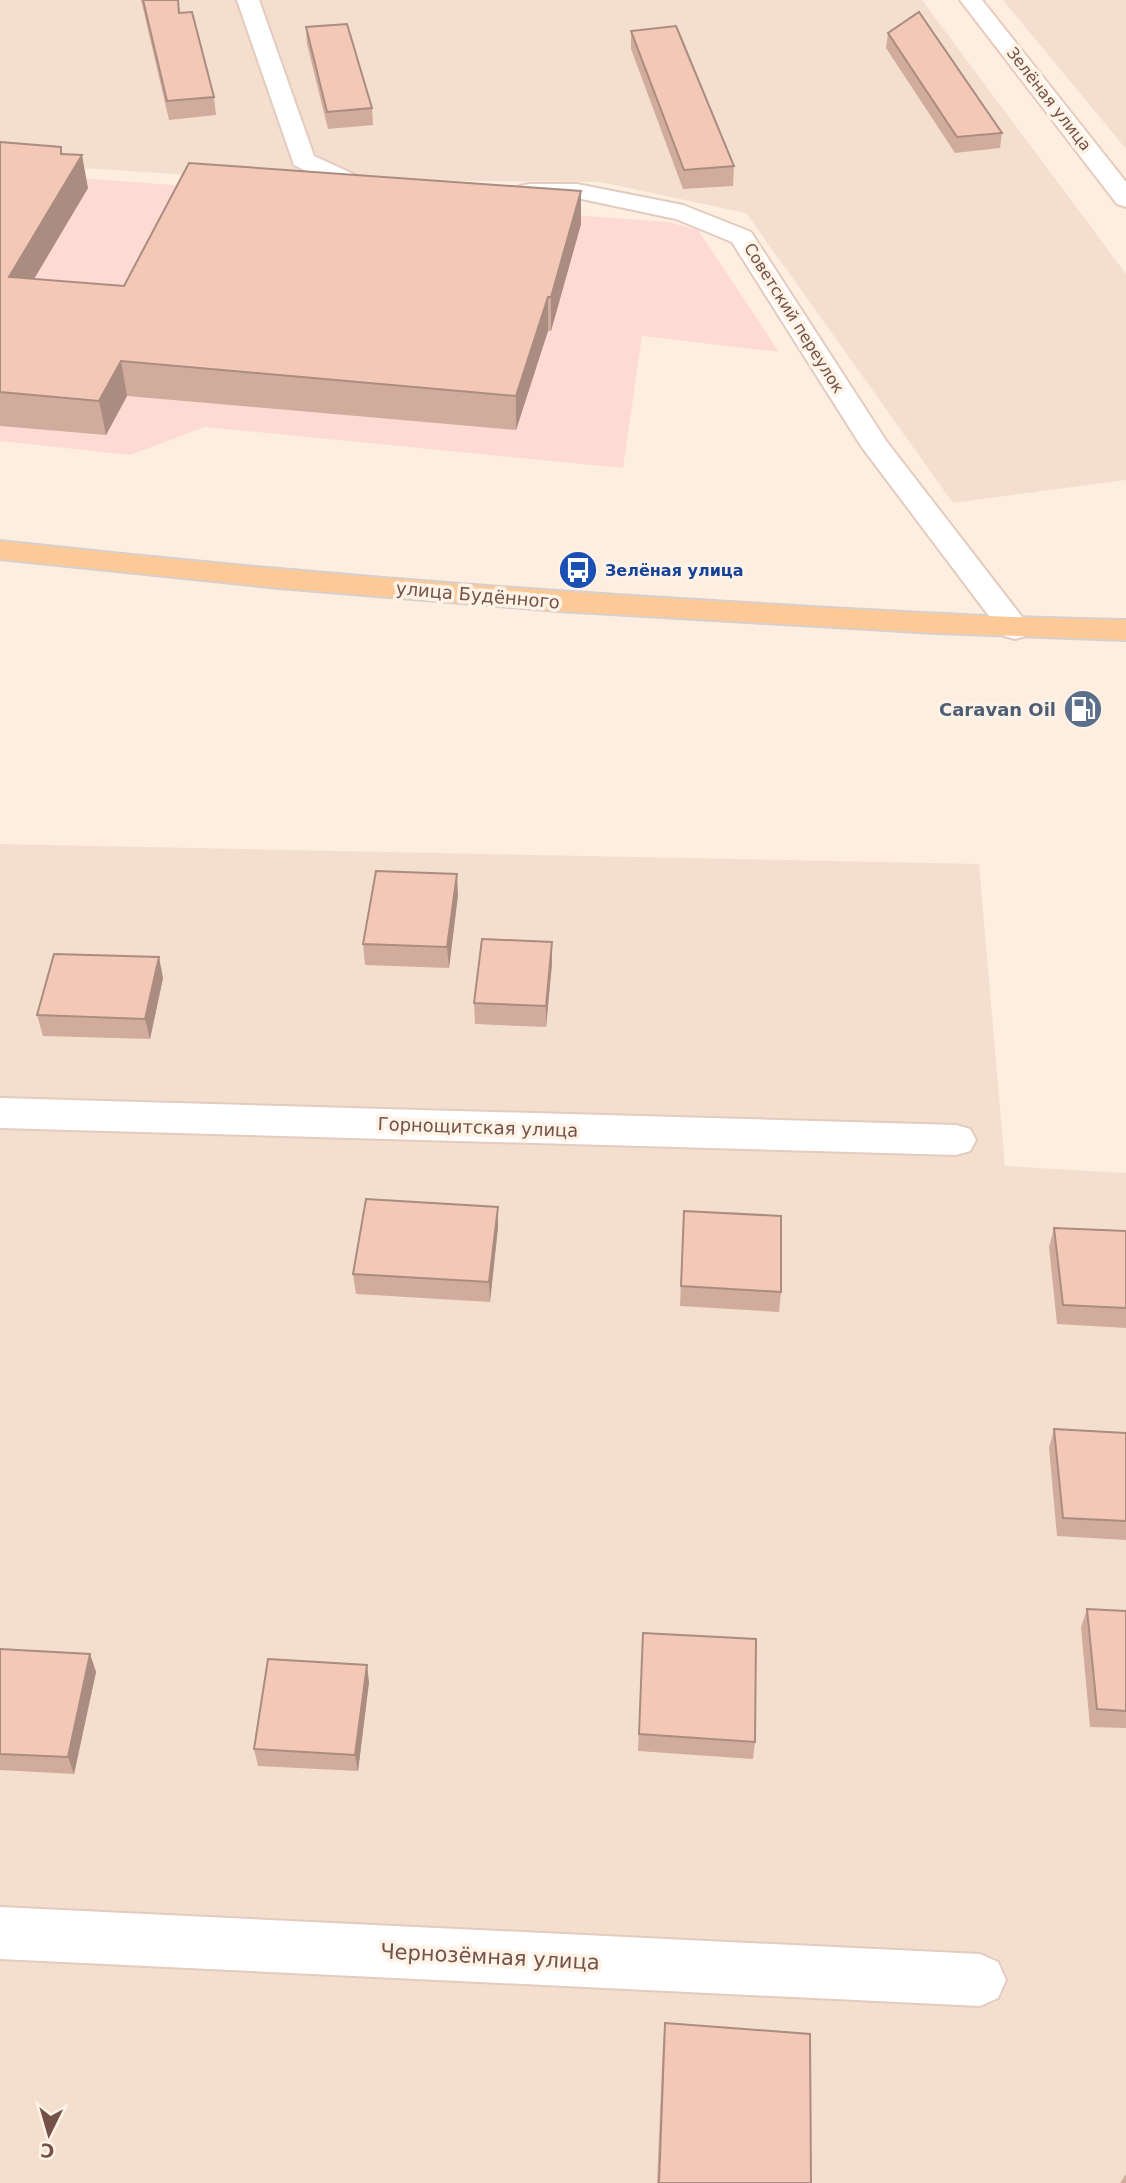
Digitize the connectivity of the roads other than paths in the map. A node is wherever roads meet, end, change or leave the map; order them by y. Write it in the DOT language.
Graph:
graph roads {
  1 [pos="248,0"];
  2 [pos="971,0"];
  3 [pos="406,190"];
  4 [pos="498,191"];
  5 [pos="1126,199"];
  6 [pos="0,550"];
  7 [pos="1015,629"];
  8 [pos="1126,629"];
  9 [pos="0,1114"];
  10 [pos="956,1140"];
  11 [pos="0,1933"];
  12 [pos="980,1980"];
  1 -- 3 [label="street"];
  2 -- 5 [label="street, Зелёная улица"];
  4 -- 7 [label="street, Советский переулок"];
  6 -- 7 [label="main road, улица Будённого"];
  7 -- 8 [label="main road, улица Будённого"];
  9 -- 10 [label="street, Горнощитская улица"];
  11 -- 12 [label="street, Чернозёмная улица"];
}
